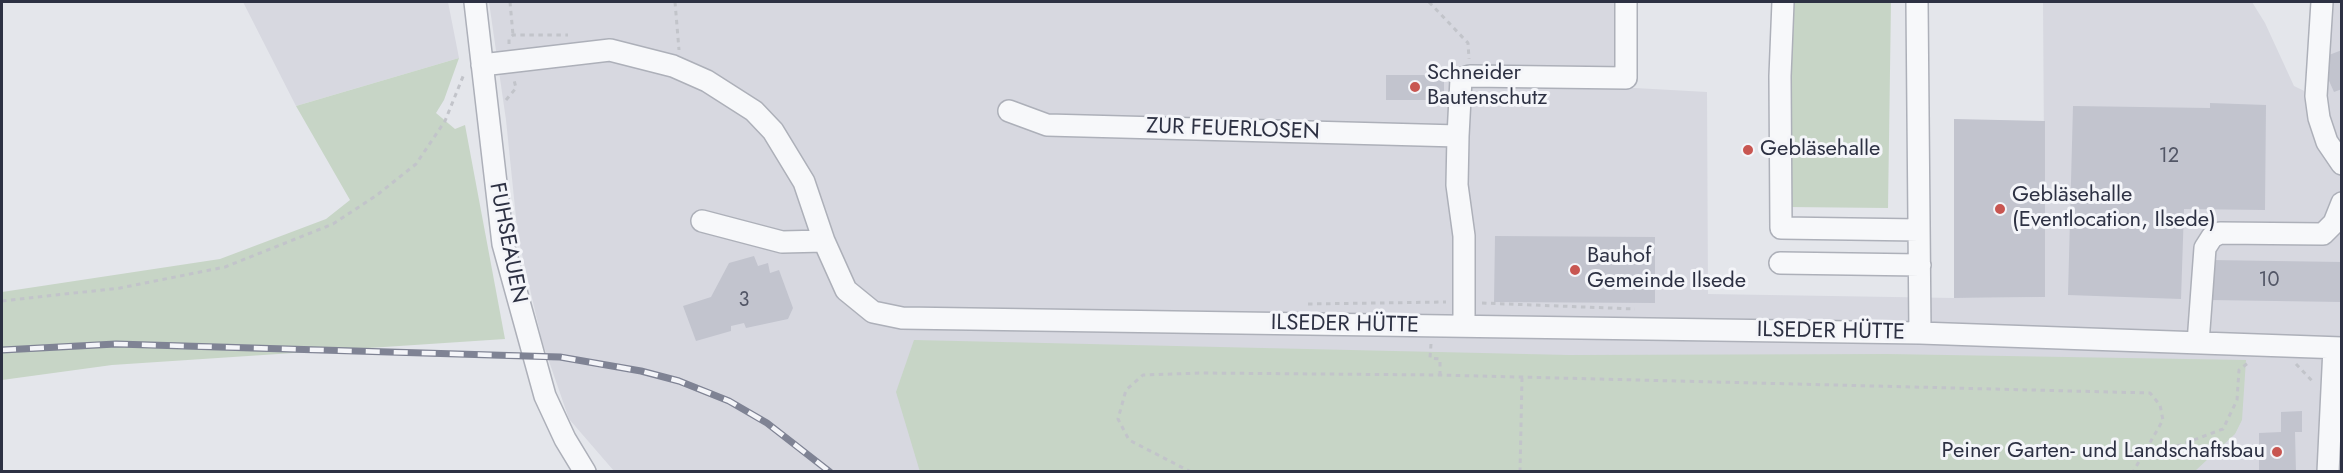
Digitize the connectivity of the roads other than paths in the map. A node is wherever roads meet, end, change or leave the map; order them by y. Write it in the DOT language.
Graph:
graph roads {
  1 [pos="475,2"];
  2 [pos="1626,2"];
  3 [pos="1784,2"];
  4 [pos="1917,2"];
  5 [pos="2322,2"];
  6 [pos="482,65"];
  7 [pos="1010,111"];
  8 [pos="1458,136"];
  9 [pos="2342,164"];
  10 [pos="2342,203"];
  11 [pos="702,221"];
  12 [pos="1919,230"];
  13 [pos="824,241"];
  14 [pos="1780,263"];
  15 [pos="1920,265"];
  16 [pos="1464,326"];
  17 [pos="1920,333"];
  18 [pos="2198,343"];
  19 [pos="2336,353"];
  20 [pos="2342,384"];
  21 [pos="2342,399"];
  22 [pos="2342,458"];
  23 [pos="585,471"];
  24 [pos="2328,471"];
  1 -- 6 [label="street, FUHSEAUEN"];
  2 -- 8 [label="street"];
  3 -- 12 [label="street"];
  4 -- 12 [label="street"];
  5 -- 9 [label="street"];
  6 -- 13 [label="street, ILSEDER HÜTTE"];
  6 -- 23 [label="street, FUHSEAUEN"];
  7 -- 8 [label="street, ZUR FEUERLOSEN"];
  8 -- 16 [label="street"];
  10 -- 18 [label="street"];
  11 -- 13 [label="street"];
  12 -- 15 [label="street"];
  13 -- 16 [label="street, ILSEDER HÜTTE"];
  14 -- 15 [label="street"];
  15 -- 17 [label="street"];
  16 -- 17 [label="street, ILSEDER HÜTTE"];
  17 -- 18 [label="street, ILSEDER HÜTTE"];
  18 -- 19 [label="street, ILSEDER HÜTTE"];
  19 -- 20 [label="street"];
  19 -- 24 [label="street"];
  21 -- 22 [label="street"];
}
